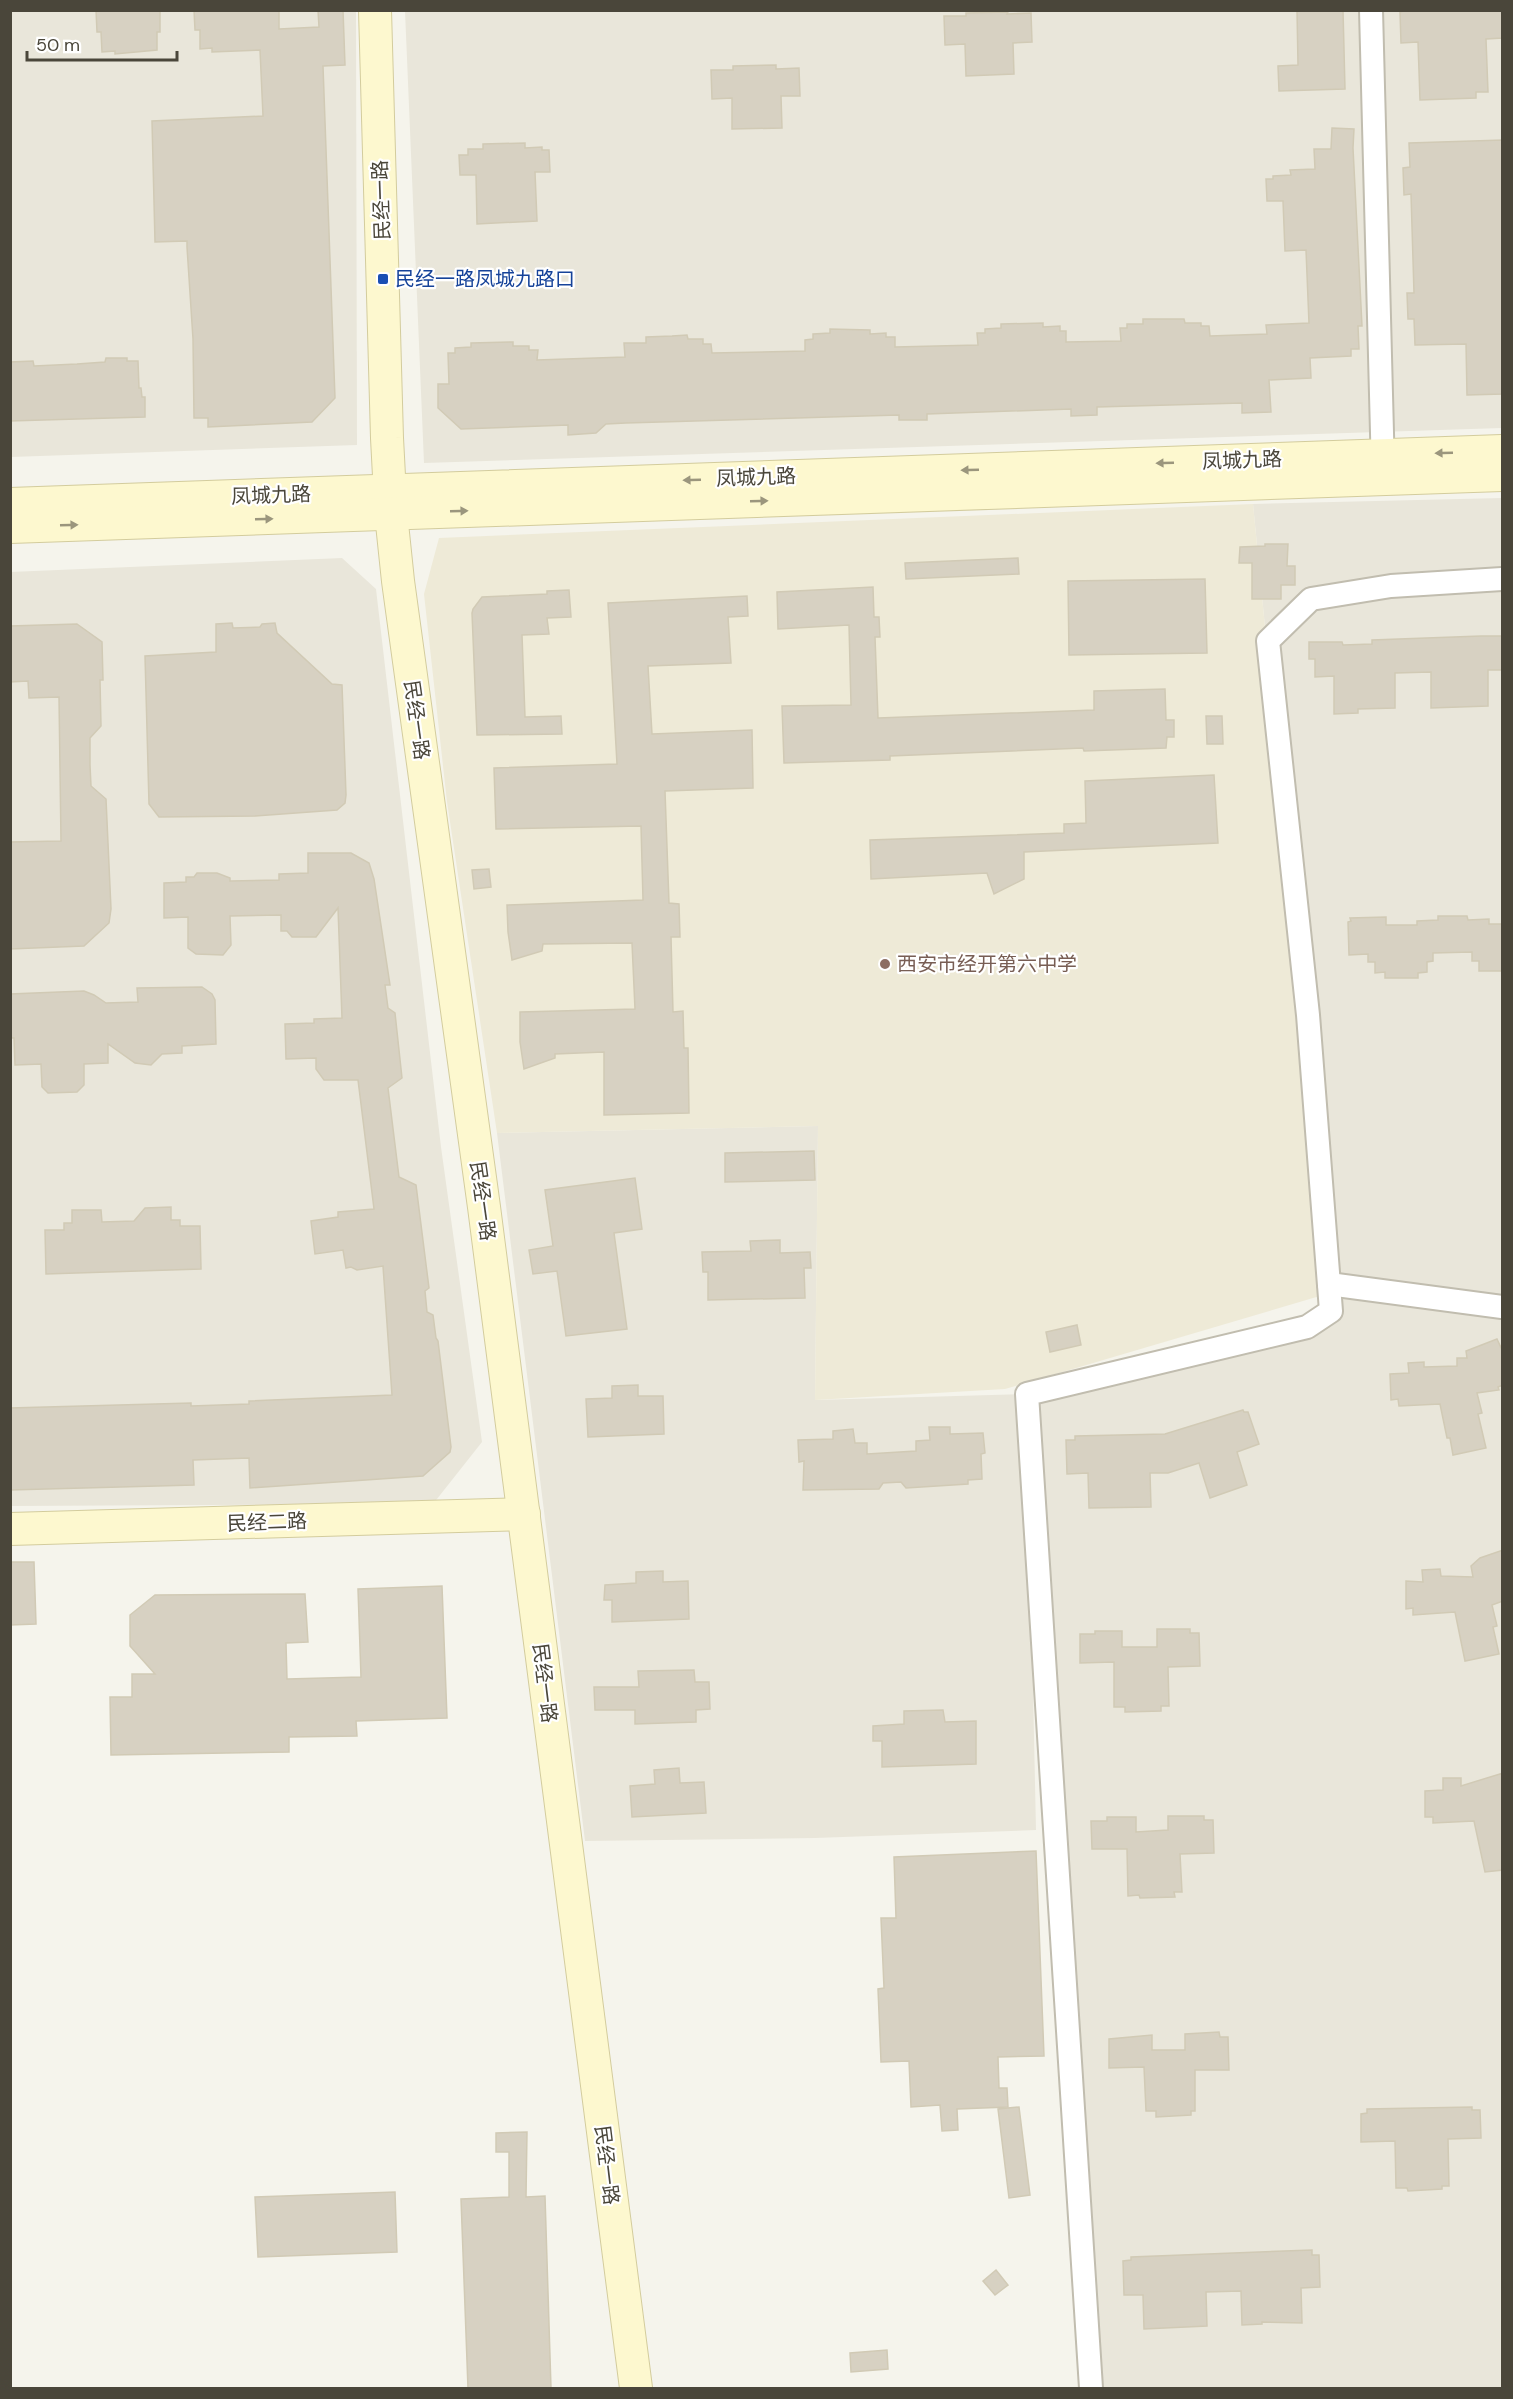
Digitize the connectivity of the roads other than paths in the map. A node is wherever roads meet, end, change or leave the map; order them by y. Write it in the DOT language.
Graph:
graph roads {
  1 [pos="375,10"];
  2 [pos="1371,10"];
  3 [pos="1503,451"];
  4 [pos="1383,467"];
  5 [pos="1503,475"];
  6 [pos="390,502"];
  7 [pos="10,504"];
  8 [pos="10,527"];
  9 [pos="1503,579"];
  10 [pos="1329,1284"];
  11 [pos="1503,1307"];
  12 [pos="524,1514"];
  13 [pos="10,1529"];
  14 [pos="636,2388"];
  15 [pos="1091,2388"];
  1 -- 6 [label="street, 民经一路"];
  2 -- 4 [label="street"];
  3 -- 4 [label="street, 凤城九路, one-way"];
  4 -- 5 [label="street, 凤城九路"];
  4 -- 6 [label="street, 凤城九路"];
  6 -- 7 [label="street, 凤城九路"];
  8 -- 6 [label="street, 凤城九路, one-way"];
  6 -- 12 [label="street, 民经一路"];
  9 -- 10 [label="street"];
  10 -- 11 [label="street"];
  10 -- 15 [label="street"];
  12 -- 13 [label="street, 民经二路"];
  12 -- 14 [label="street, 民经一路"];
}
